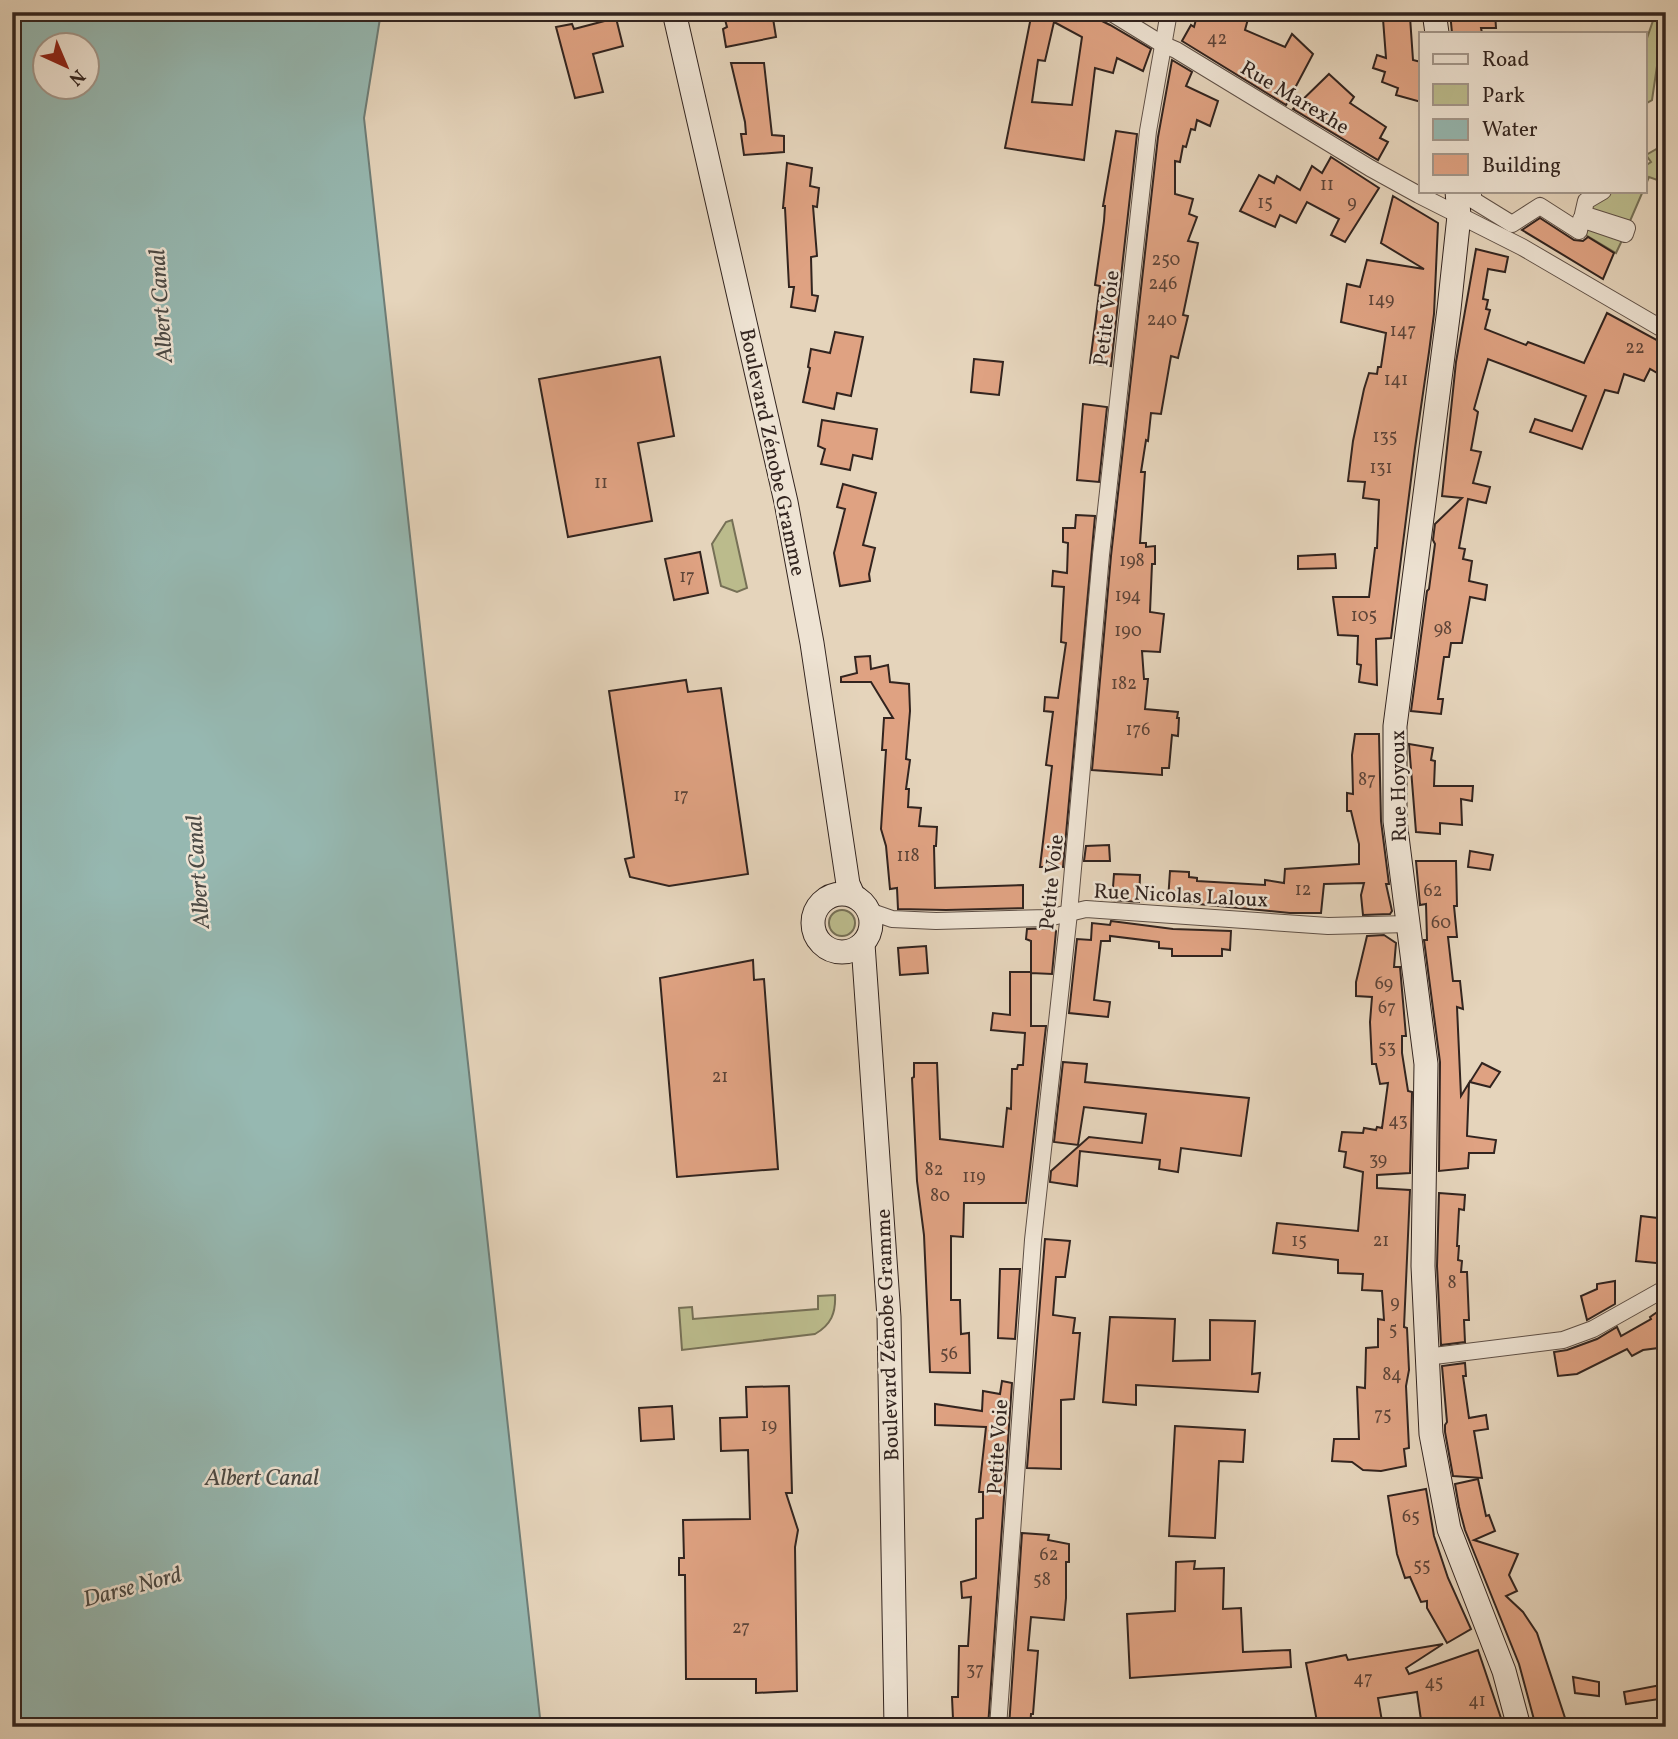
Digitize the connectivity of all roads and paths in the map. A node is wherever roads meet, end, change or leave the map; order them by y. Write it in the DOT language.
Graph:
graph roads {
  1 [pos="674,12"];
  2 [pos="1110,12"];
  3 [pos="1169,12"];
  4 [pos="1434,12"];
  5 [pos="1437,32"];
  6 [pos="1162,44"];
  7 [pos="1457,192"];
  8 [pos="1473,192"];
  9 [pos="1601,192"];
  10 [pos="1460,216"];
  11 [pos="1666,331"];
  12 [pos="861,903"];
  13 [pos="1069,913"];
  14 [pos="1409,924"];
  15 [pos="863,944"];
  16 [pos="1666,1288"];
  17 [pos="1426,1357"];
  18 [pos="896,1727"];
  19 [pos="998,1727"];
  20 [pos="1520,1727"];
  1 -- 12 [label="main road, Boulevard Zénobe Gramme"];
  2 -- 6 [label="street, Rue Marexhe"];
  3 -- 6 [label="street, Petite Voie"];
  4 -- 5 [label="main road"];
  6 -- 10 [label="street, Rue Marexhe"];
  6 -- 13 [label="street, Petite Voie"];
  7 -- 10 [label="main road, Rue Hoyoux"];
  8 -- 9 [label="street"];
  10 -- 11 [label="street, Rue Marexhe"];
  10 -- 14 [label="main road, Rue Hoyoux"];
  12 -- 13 [label="street, Rue Nicolas Laloux"];
  12 -- 15 [label="main road, Boulevard Zénobe Gramme"];
  12 -- 15 [label="main road"];
  13 -- 14 [label="street, Rue Nicolas Laloux"];
  13 -- 19 [label="street, Petite Voie"];
  14 -- 17 [label="main road, Rue Hoyoux"];
  15 -- 18 [label="main road, Boulevard Zénobe Gramme"];
  16 -- 17 [label="street"];
  17 -- 20 [label="main road, Rue Hoyoux"];
}
